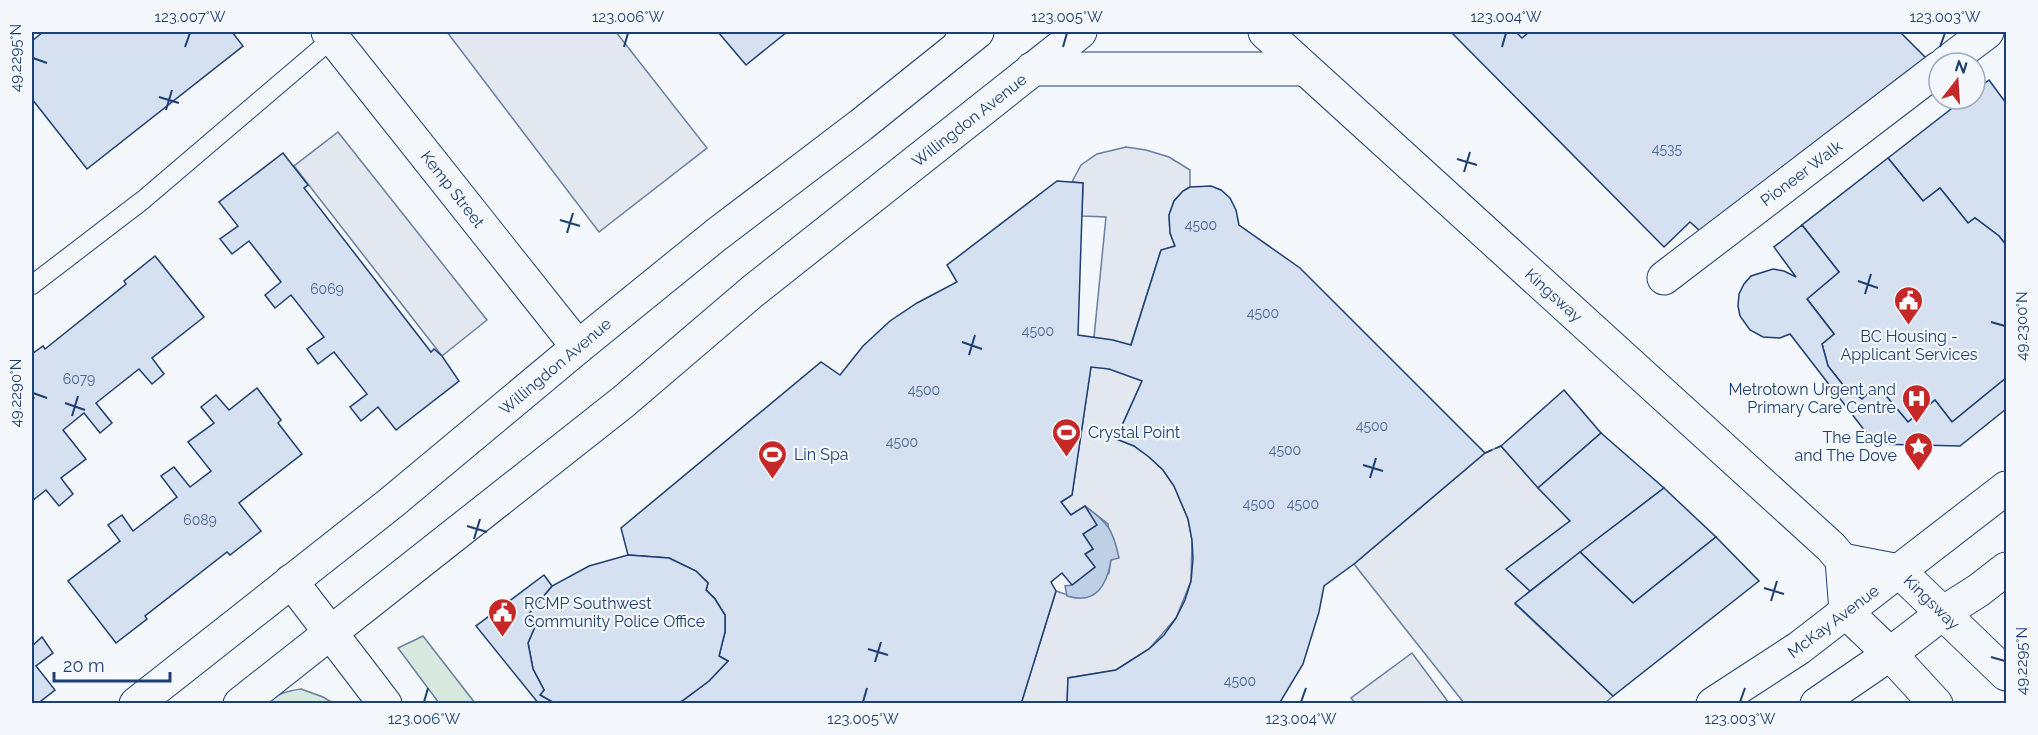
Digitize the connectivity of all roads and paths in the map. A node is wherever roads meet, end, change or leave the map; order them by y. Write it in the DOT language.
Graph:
graph roads {
  1 [pos="1080,32"];
  2 [pos="1264,32"];
  3 [pos="1987,32"];
  4 [pos="331,35"];
  5 [pos="967,35"];
  6 [pos="1962,51"];
  7 [pos="1032,69"];
  8 [pos="1305,69"];
  9 [pos="1927,77"];
  10 [pos="1664,278"];
  11 [pos="32,285"];
  12 [pos="578,347"];
  13 [pos="2007,488"];
  14 [pos="1842,560"];
  15 [pos="2007,569"];
  16 [pos="1899,571"];
  17 [pos="291,581"];
  18 [pos="1846,612"];
  19 [pos="1943,613"];
  20 [pos="330,632"];
  21 [pos="1890,654"];
  22 [pos="2007,674"];
  23 [pos="136,704"];
  24 [pos="240,704"];
  25 [pos="385,704"];
  26 [pos="1713,704"];
  27 [pos="1817,704"];
  28 [pos="1936,704"];
  1 -- 7 [label="main road, Willingdon Avenue"];
  2 -- 8 [label="main road, Kingsway"];
  3 -- 6 [label="main road"];
  4 -- 11 [label="lane"];
  4 -- 12 [label="main road, Kemp Street"];
  5 -- 12 [label="main road, Willingdon Avenue"];
  7 -- 8 [label="main road"];
  7 -- 20 [label="main road, Willingdon Avenue"];
  8 -- 14 [label="main road, Kingsway"];
  9 -- 10 [label="main road, Pioneer Walk"];
  12 -- 17 [label="main road, Willingdon Avenue"];
  13 -- 16 [label="main road, McKay Avenue"];
  14 -- 16 [label="main road, Kingsway"];
  14 -- 18 [label="main road"];
  15 -- 19 [label="main road"];
  16 -- 18 [label="main road, McKay Avenue"];
  16 -- 19 [label="main road, Kingsway"];
  17 -- 20 [label="main road"];
  17 -- 23 [label="main road, Willingdon Avenue"];
  18 -- 21 [label="main road"];
  18 -- 26 [label="main road, McKay Avenue"];
  19 -- 21 [label="main road"];
  19 -- 22 [label="main road, Kingsway"];
  20 -- 24 [label="main road, Willingdon Avenue"];
  20 -- 25 [label="main road"];
  21 -- 27 [label="main road"];
  21 -- 28 [label="main road"];
}
